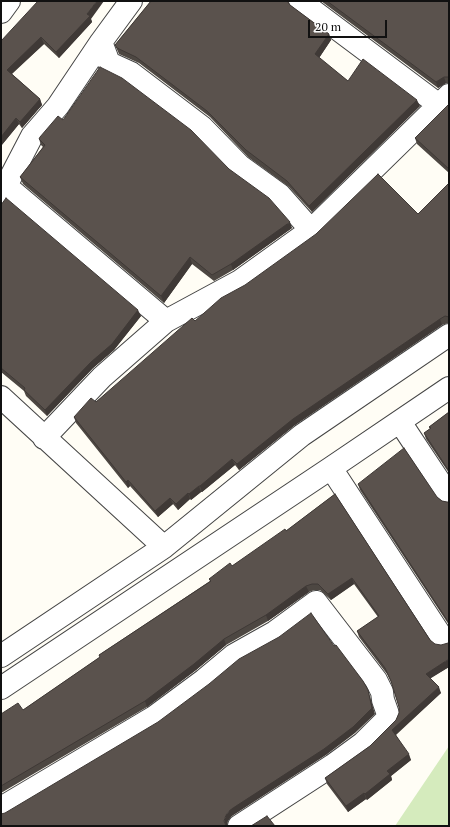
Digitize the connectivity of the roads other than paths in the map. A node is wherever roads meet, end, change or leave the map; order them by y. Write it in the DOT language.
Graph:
graph roads {
  1 [pos="9,1"];
  2 [pos="131,1"];
  3 [pos="300,1"];
  4 [pos="1,12"];
  5 [pos="101,42"];
  6 [pos="444,100"];
  7 [pos="4,189"];
  8 [pos="311,230"];
  9 [pos="166,321"];
  10 [pos="449,335"];
  11 [pos="449,388"];
  12 [pos="1,397"];
  13 [pos="400,422"];
  14 [pos="44,438"];
  15 [pos="331,468"];
  16 [pos="449,496"];
  17 [pos="164,547"];
  18 [pos="443,639"];
  19 [pos="1,656"];
  20 [pos="1,688"];
  21 [pos="1,808"];
  22 [pos="239,826"];
  1 -- 4 [label="street"];
  2 -- 5 [label="street"];
  3 -- 6 [label="street"];
  5 -- 7 [label="street"];
  5 -- 8 [label="street"];
  6 -- 8 [label="street"];
  7 -- 9 [label="street"];
  8 -- 9 [label="street"];
  9 -- 14 [label="street"];
  10 -- 17 [label="street"];
  11 -- 13 [label="street"];
  12 -- 14 [label="street"];
  13 -- 15 [label="street"];
  13 -- 16 [label="street"];
  14 -- 17 [label="street"];
  15 -- 18 [label="street"];
  15 -- 20 [label="street"];
  17 -- 19 [label="street"];
  21 -- 22 [label="street"];
}
